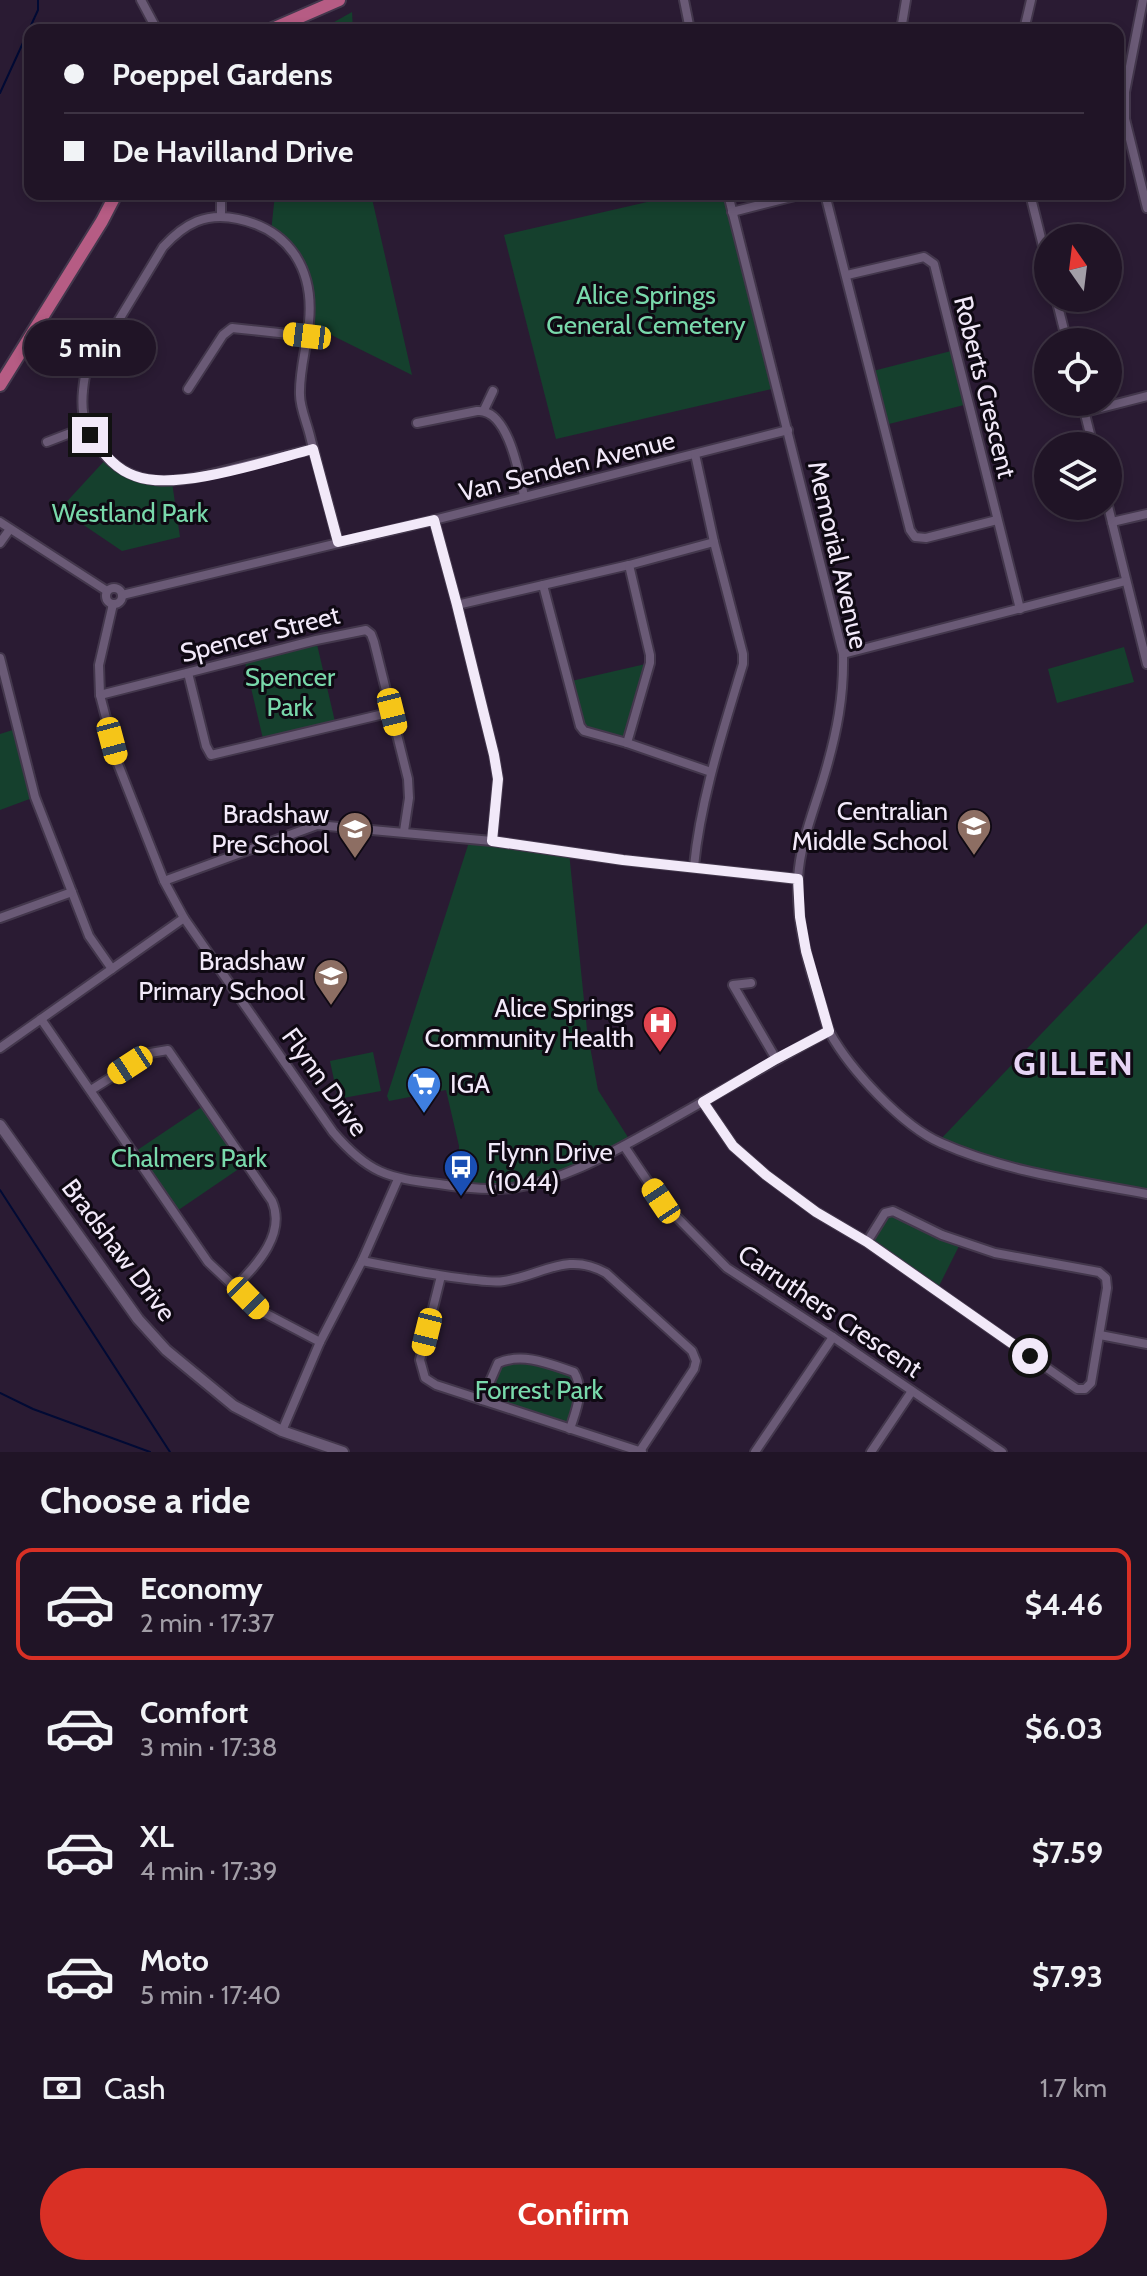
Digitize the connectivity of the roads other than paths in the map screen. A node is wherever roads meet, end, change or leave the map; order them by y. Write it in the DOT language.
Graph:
graph roads {
  1 [pos="141,0"];
  2 [pos="340,0"];
  3 [pos="684,0"];
  4 [pos="906,0"];
  5 [pos="1031,0"];
  6 [pos="1143,0"];
  7 [pos="153,24"];
  8 [pos="284,24"];
  9 [pos="290,24"];
  10 [pos="689,24"];
  11 [pos="902,24"];
  12 [pos="1025,24"];
  13 [pos="113,200"];
  14 [pos="221,200"];
  15 [pos="729,200"];
  16 [pos="779,200"];
  17 [pos="827,200"];
  18 [pos="1032,200"];
  19 [pos="1147,208"];
  20 [pos="732,212"];
  21 [pos="221,215"];
  22 [pos="1038,224"];
  23 [pos="847,275"];
  24 [pos="307,336"];
  25 [pos="0,385"];
  26 [pos="188,389"];
  27 [pos="493,391"];
  28 [pos="1147,396"];
  29 [pos="1122,400"];
  30 [pos="484,410"];
  31 [pos="417,423"];
  32 [pos="86,427"];
  33 [pos="788,430"];
  34 [pos="47,442"];
  35 [pos="313,449"];
  36 [pos="695,454"];
  37 [pos="524,496"];
  38 [pos="1147,514"];
  39 [pos="434,520"];
  40 [pos="997,520"];
  41 [pos="0,522"];
  42 [pos="1112,522"];
  43 [pos="10,529"];
  44 [pos="338,542"];
  45 [pos="714,542"];
  46 [pos="0,543"];
  47 [pos="629,565"];
  48 [pos="1126,581"];
  49 [pos="543,585"];
  50 [pos="107,591"];
  51 [pos="122,595"];
  52 [pos="113,604"];
  53 [pos="457,605"];
  54 [pos="1020,609"];
  55 [pos="843,654"];
  56 [pos="0,658"];
  57 [pos="1147,664"];
  58 [pos="188,673"];
  59 [pos="100,695"];
  60 [pos="392,712"];
  61 [pos="627,743"];
  62 [pos="711,772"];
  63 [pos="404,831"];
  64 [pos="492,841"];
  65 [pos="694,866"];
  66 [pos="798,879"];
  67 [pos="164,881"];
  68 [pos="72,892"];
  69 [pos="0,918"];
  70 [pos="184,918"];
  71 [pos="112,969"];
  72 [pos="751,983"];
  73 [pos="41,1019"];
  74 [pos="829,1031"];
  75 [pos="0,1048"];
  76 [pos="776,1059"];
  77 [pos="91,1090"];
  78 [pos="703,1102"];
  79 [pos="0,1125"];
  80 [pos="624,1146"];
  81 [pos="398,1179"];
  82 [pos="1147,1194"];
  83 [pos="867,1242"];
  84 [pos="362,1261"];
  85 [pos="441,1276"];
  86 [pos="236,1286"];
  87 [pos="1100,1335"];
  88 [pos="833,1337"];
  89 [pos="320,1342"];
  90 [pos="1147,1344"];
  91 [pos="912,1391"];
  92 [pos="482,1400"];
  93 [pos="570,1429"];
  94 [pos="282,1431"];
  95 [pos="343,1452"];
  96 [pos="641,1452"];
  97 [pos="755,1452"];
  98 [pos="871,1452"];
  99 [pos="1002,1452"];
  1 -- 7 [label="street"];
  2 -- 8 [label="main road"];
  2 -- 9 [label="main road"];
  3 -- 10 [label="street"];
  4 -- 11 [label="street"];
  5 -- 12 [label="street"];
  6 -- 19 [label="street"];
  13 -- 25 [label="main road"];
  14 -- 21 [label="street"];
  15 -- 20 [label="street, Memorial Avenue"];
  16 -- 20 [label="street"];
  17 -- 23 [label="street"];
  18 -- 22 [label="street"];
  20 -- 33 [label="street, Memorial Avenue"];
  21 -- 24 [label="street"];
  21 -- 32 [label="street"];
  23 -- 40 [label="street, Roberts Crescent"];
  23 -- 40 [label="street"];
  24 -- 26 [label="street"];
  24 -- 35 [label="street"];
  27 -- 30 [label="street"];
  28 -- 29 [label="street"];
  30 -- 31 [label="street"];
  30 -- 37 [label="street"];
  32 -- 34 [label="street"];
  32 -- 35 [label="street"];
  33 -- 36 [label="street, Van Senden Avenue"];
  33 -- 55 [label="street, Memorial Avenue"];
  35 -- 44 [label="street"];
  36 -- 37 [label="street, Van Senden Avenue"];
  36 -- 45 [label="street"];
  37 -- 39 [label="street, Van Senden Avenue"];
  38 -- 42 [label="street"];
  39 -- 44 [label="street, Van Senden Avenue"];
  39 -- 53 [label="street"];
  40 -- 54 [label="street, Roberts Crescent"];
  41 -- 43 [label="street"];
  42 -- 48 [label="street"];
  43 -- 46 [label="street"];
  43 -- 50 [label="street"];
  44 -- 51 [label="street, Van Senden Avenue"];
  45 -- 47 [label="street"];
  45 -- 62 [label="street"];
  47 -- 49 [label="street"];
  47 -- 61 [label="street"];
  48 -- 54 [label="street"];
  48 -- 57 [label="street"];
  49 -- 53 [label="street"];
  49 -- 61 [label="street"];
  50 -- 51 [label="street"];
  50 -- 52 [label="street"];
  51 -- 52 [label="street"];
  52 -- 59 [label="street, Flynn Drive"];
  53 -- 64 [label="street"];
  54 -- 55 [label="street"];
  55 -- 66 [label="street, Memorial Avenue"];
  56 -- 68 [label="street"];
  58 -- 59 [label="street, Spencer Street"];
  58 -- 60 [label="street, Spencer Street"];
  58 -- 60 [label="street"];
  59 -- 67 [label="street, Flynn Drive"];
  60 -- 63 [label="street, Spencer Street"];
  61 -- 62 [label="street"];
  62 -- 65 [label="street"];
  63 -- 64 [label="street"];
  63 -- 67 [label="street"];
  64 -- 65 [label="street"];
  65 -- 66 [label="street"];
  66 -- 74 [label="street, Memorial Avenue"];
  67 -- 70 [label="street, Flynn Drive"];
  68 -- 69 [label="street"];
  68 -- 71 [label="street"];
  70 -- 71 [label="street"];
  70 -- 81 [label="street, Flynn Drive"];
  71 -- 73 [label="street"];
  72 -- 76 [label="street"];
  73 -- 75 [label="street"];
  73 -- 77 [label="street"];
  74 -- 76 [label="street, Flynn Drive"];
  74 -- 82 [label="street, Memorial Avenue"];
  76 -- 78 [label="street, Flynn Drive"];
  77 -- 86 [label="street"];
  77 -- 86 [label="street"];
  78 -- 80 [label="street, Flynn Drive"];
  78 -- 83 [label="street"];
  79 -- 94 [label="street, Bradshaw Drive"];
  80 -- 81 [label="street, Flynn Drive"];
  80 -- 88 [label="street, Carruthers Crescent"];
  81 -- 84 [label="street"];
  83 -- 87 [label="street"];
  83 -- 87 [label="street"];
  84 -- 85 [label="street"];
  84 -- 89 [label="street"];
  85 -- 92 [label="street"];
  85 -- 96 [label="street"];
  86 -- 89 [label="street"];
  87 -- 90 [label="street"];
  88 -- 91 [label="street, Carruthers Crescent"];
  88 -- 97 [label="street"];
  89 -- 94 [label="street"];
  91 -- 98 [label="street"];
  91 -- 99 [label="street, Carruthers Crescent"];
  92 -- 93 [label="street"];
  92 -- 93 [label="street"];
  93 -- 96 [label="street"];
  94 -- 95 [label="street, Bradshaw Drive"];
}
